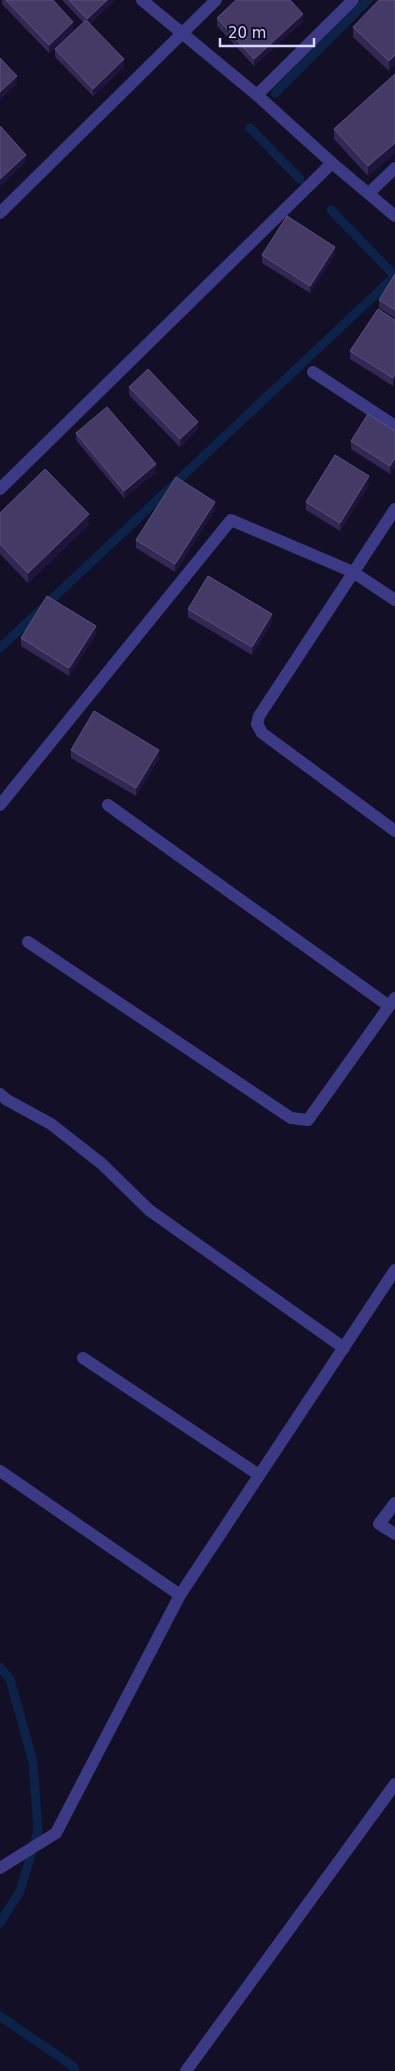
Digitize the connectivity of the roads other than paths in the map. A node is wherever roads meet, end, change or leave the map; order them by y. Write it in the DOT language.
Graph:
graph roads {
  1 [pos="142,0"];
  2 [pos="216,0"];
  3 [pos="353,0"];
  4 [pos="182,33"];
  5 [pos="256,95"];
  6 [pos="332,163"];
  7 [pos="395,168"];
  8 [pos="369,193"];
  9 [pos="0,213"];
  10 [pos="395,216"];
  11 [pos="313,372"];
  12 [pos="395,426"];
  13 [pos="0,489"];
  14 [pos="395,509"];
  15 [pos="353,572"];
  16 [pos="395,600"];
  17 [pos="0,805"];
  18 [pos="108,805"];
  19 [pos="395,831"];
  20 [pos="28,942"];
  21 [pos="392,1002"];
  22 [pos="0,1094"];
  23 [pos="395,1270"];
  24 [pos="344,1348"];
  25 [pos="83,1358"];
  26 [pos="0,1471"];
  27 [pos="259,1475"];
  28 [pos="395,1503"];
  29 [pos="395,1534"];
  30 [pos="180,1595"];
  31 [pos="395,1784"];
  32 [pos="0,1868"];
  33 [pos="186,2071"];
  1 -- 4 [label="street"];
  2 -- 4 [label="street"];
  3 -- 5 [label="street"];
  4 -- 5 [label="street"];
  4 -- 9 [label="street"];
  5 -- 6 [label="street"];
  6 -- 8 [label="street"];
  6 -- 13 [label="street"];
  7 -- 8 [label="street"];
  8 -- 10 [label="street"];
  11 -- 12 [label="street"];
  14 -- 15 [label="street"];
  15 -- 16 [label="street"];
  15 -- 17 [label="street"];
  15 -- 19 [label="street"];
  18 -- 21 [label="street"];
  20 -- 21 [label="street"];
  22 -- 24 [label="street"];
  23 -- 24 [label="street"];
  24 -- 27 [label="street"];
  25 -- 27 [label="street"];
  26 -- 30 [label="street"];
  27 -- 30 [label="street"];
  28 -- 29 [label="street"];
  30 -- 32 [label="street"];
  31 -- 33 [label="street"];
}
